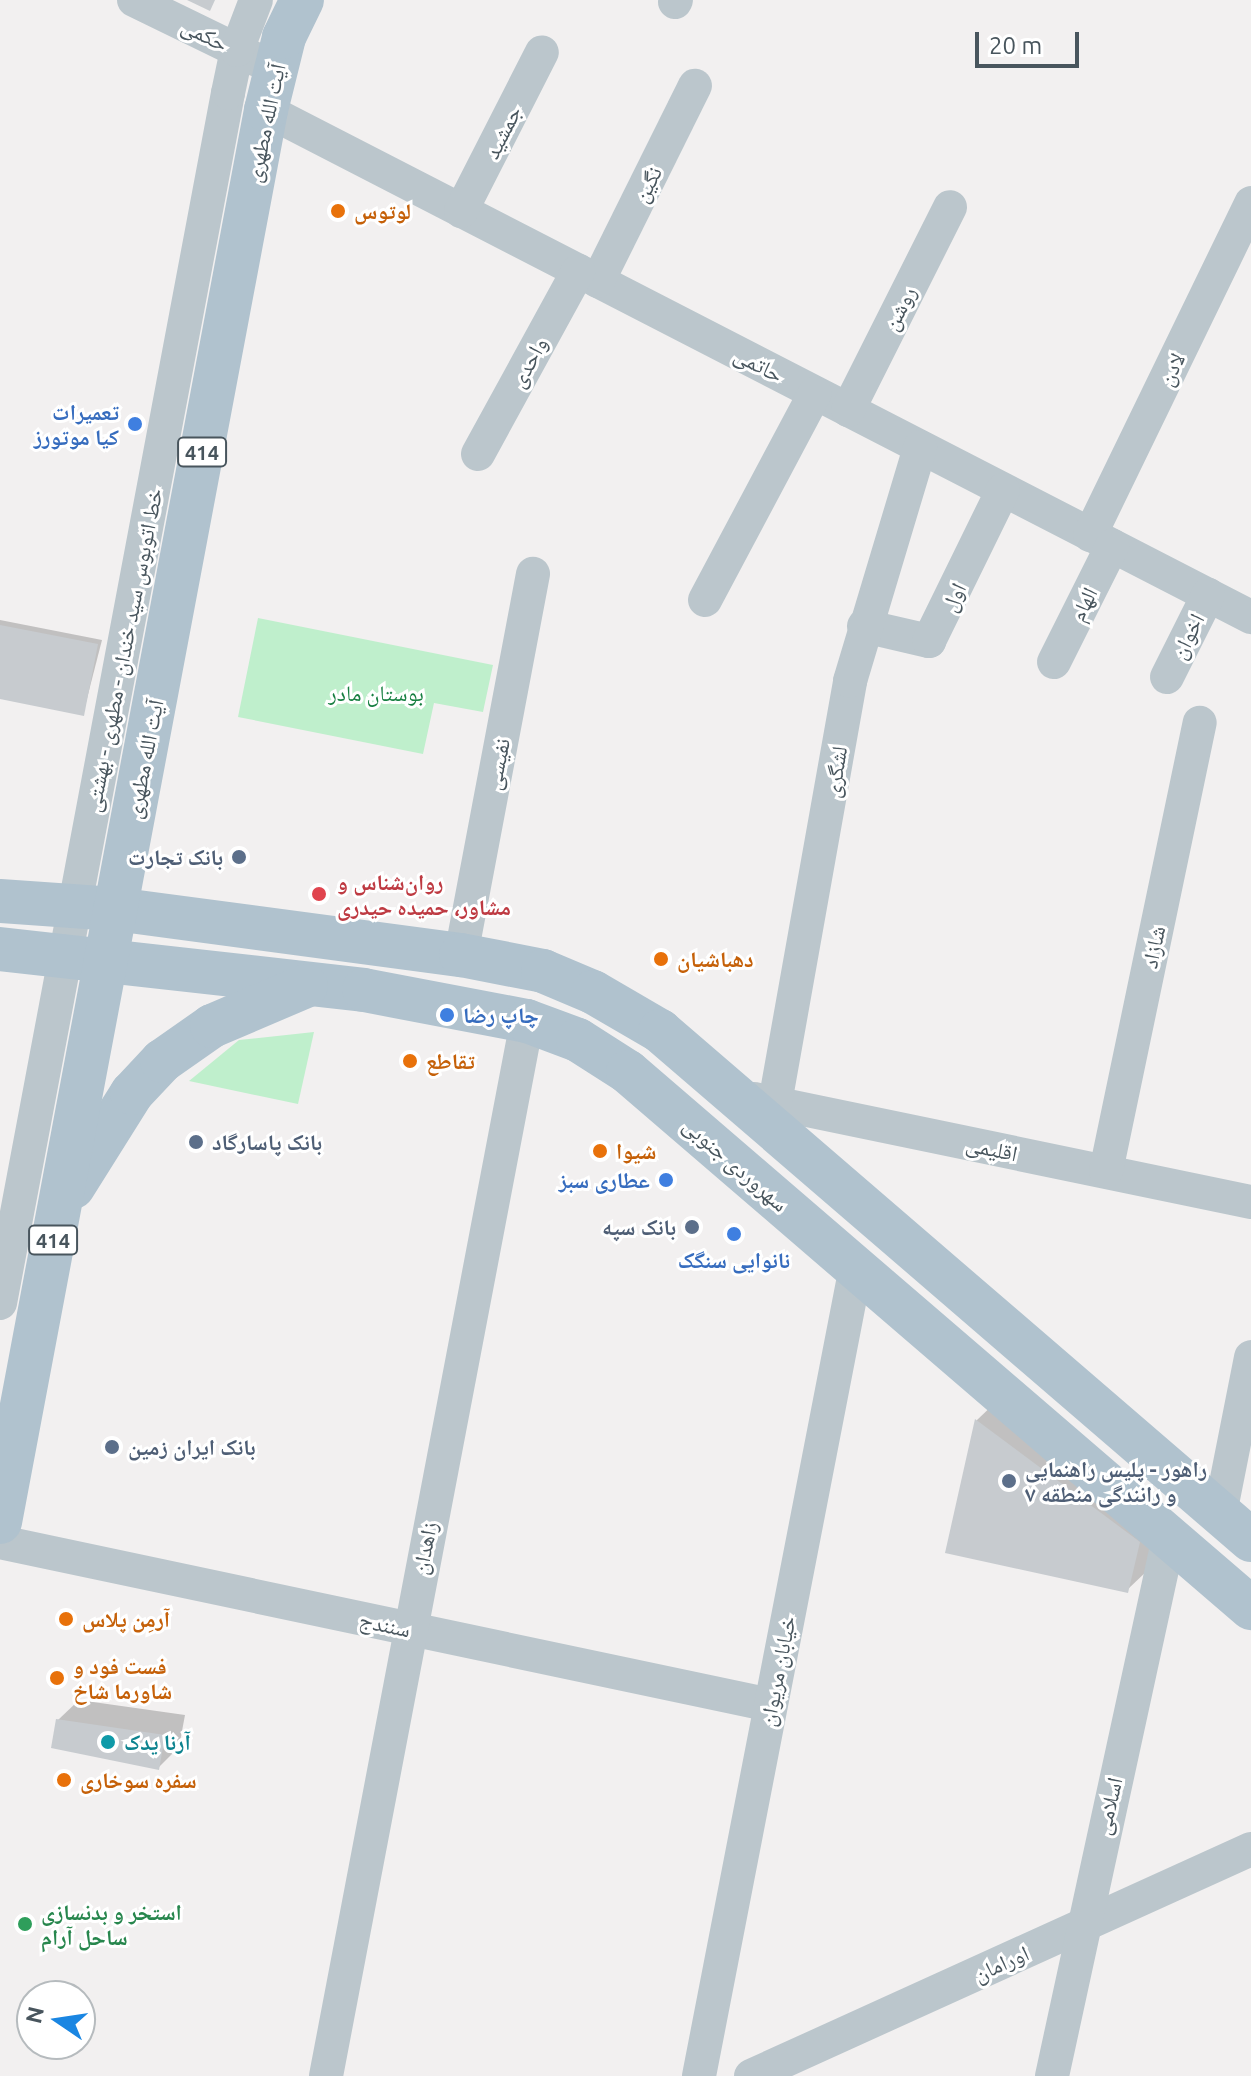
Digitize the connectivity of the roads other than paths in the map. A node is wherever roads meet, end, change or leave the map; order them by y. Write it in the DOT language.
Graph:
graph roads {
  1 [pos="134,0"];
  2 [pos="256,0"];
  3 [pos="302,0"];
  4 [pos="237,50"];
  5 [pos="542,52"];
  6 [pos="276,68"];
  7 [pos="695,86"];
  8 [pos="266,110"];
  9 [pos="1251,203"];
  10 [pos="950,207"];
  11 [pos="461,211"];
  12 [pos="588,276"];
  13 [pos="815,393"];
  14 [pos="848,410"];
  15 [pos="920,447"];
  16 [pos="478,454"];
  17 [pos="1003,490"];
  18 [pos="1101,540"];
  19 [pos="533,574"];
  20 [pos="1208,595"];
  21 [pos="705,600"];
  22 [pos="1251,617"];
  23 [pos="864,626"];
  24 [pos="1054,662"];
  25 [pos="1167,677"];
  26 [pos="1200,723"];
  27 [pos="0,901"];
  28 [pos="95,907"];
  29 [pos="0,949"];
  30 [pos="461,955"];
  31 [pos="86,957"];
  32 [pos="314,983"];
  33 [pos="527,1021"];
  34 [pos="754,1099"];
  35 [pos="1106,1171"];
  36 [pos="1251,1202"];
  37 [pos="59,1210"];
  38 [pos="888,1229"];
  39 [pos="856,1267"];
  40 [pos="0,1303"];
  41 [pos="1251,1357"];
  42 [pos="0,1522"];
  43 [pos="1236,1527"];
  44 [pos="1169,1537"];
  45 [pos="0,1542"];
  46 [pos="1251,1608"];
  47 [pos="408,1629"];
  48 [pos="770,1705"];
  49 [pos="1251,1849"];
  50 [pos="1081,1926"];
  51 [pos="326,2076"];
  52 [pos="699,2076"];
  53 [pos="751,2076"];
  54 [pos="1052,2076"];
  1 -- 4 [label="street, حکمی"];
  2 -- 4 [label="street, خط اتوبوس سید خندان - مطهری - بهشتی"];
  3 -- 6 [label="main road, آیت الله مطهری / 414"];
  4 -- 6 [label="street, حکمی"];
  4 -- 28 [label="street, خط اتوبوس سید خندان - مطهری - بهشتی"];
  5 -- 11 [label="street, جمشید"];
  6 -- 8 [label="main road, آیت الله مطهری / 414"];
  7 -- 12 [label="street, نگین"];
  8 -- 11 [label="street, حاتمی"];
  8 -- 28 [label="main road, آیت الله مطهری / 414"];
  9 -- 18 [label="street, لادن"];
  10 -- 14 [label="street, روشن"];
  11 -- 12 [label="street, حاتمی"];
  12 -- 13 [label="street, حاتمی"];
  12 -- 16 [label="street, واحدی"];
  13 -- 14 [label="street, حاتمی"];
  13 -- 21 [label="street"];
  14 -- 15 [label="street, حاتمی"];
  15 -- 17 [label="street, حاتمی"];
  15 -- 23 [label="street, لشگری"];
  17 -- 18 [label="street, حاتمی"];
  17 -- 23 [label="street, اول"];
  18 -- 20 [label="street, حاتمی"];
  18 -- 24 [label="street, الهام"];
  19 -- 30 [label="street, نفیسی"];
  20 -- 22 [label="street, حاتمی"];
  20 -- 25 [label="street, اخوان"];
  23 -- 34 [label="street, لشگری"];
  26 -- 35 [label="street, شازاد"];
  27 -- 28 [label="main road"];
  28 -- 30 [label="main road"];
  28 -- 31 [label="main road, آیت الله مطهری / 414"];
  29 -- 31 [label="main road, سهروردی جنوبی"];
  30 -- 34 [label="main road"];
  31 -- 32 [label="main road, سهروردی جنوبی"];
  31 -- 37 [label="main road, آیت الله مطهری / 414"];
  31 -- 40 [label="street"];
  32 -- 33 [label="main road, سهروردی جنوبی"];
  32 -- 37 [label="main road"];
  33 -- 39 [label="main road, سهروردی جنوبی"];
  33 -- 47 [label="street, زاهدان"];
  34 -- 35 [label="street, اقلیمی"];
  34 -- 38 [label="main road"];
  35 -- 36 [label="street, اقلیمی"];
  37 -- 42 [label="main road, آیت الله مطهری / 414"];
  38 -- 39 [label="main road"];
  38 -- 43 [label="main road"];
  39 -- 44 [label="main road, سهروردی جنوبی"];
  39 -- 48 [label="street, خیابان مریوان"];
  41 -- 43 [label="street"];
  44 -- 46 [label="main road, سهروردی جنوبی"];
  44 -- 50 [label="street, اسلامی"];
  45 -- 47 [label="street, سنندج"];
  47 -- 48 [label="street, سنندج"];
  47 -- 51 [label="street, زاهدان"];
  48 -- 52 [label="street, خیابان مریوان"];
  49 -- 50 [label="street, اورامان"];
  50 -- 53 [label="street, اورامان"];
  50 -- 54 [label="street, اسلامی"];
}
